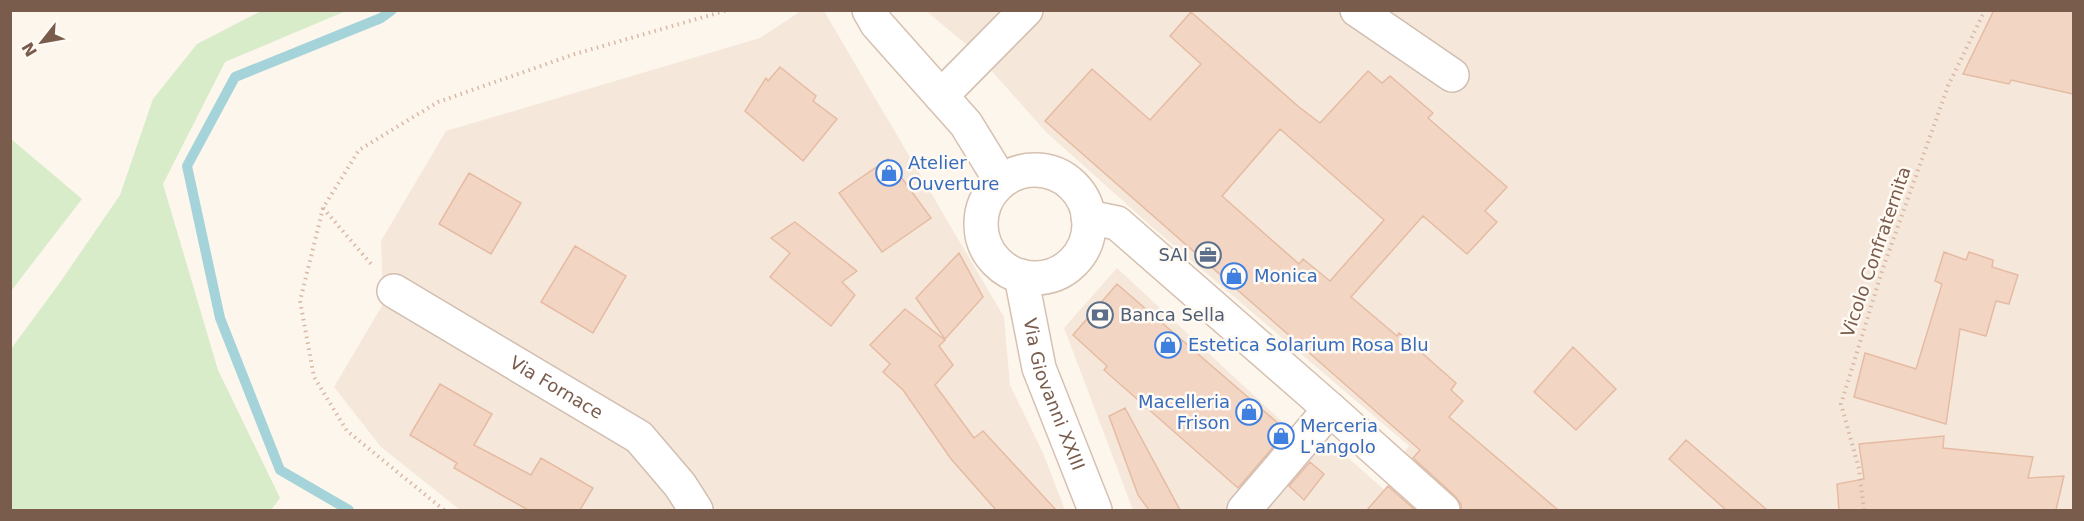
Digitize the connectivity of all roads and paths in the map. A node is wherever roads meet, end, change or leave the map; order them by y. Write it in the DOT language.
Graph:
graph roads {
  1 [pos="728,10"];
  2 [pos="869,10"];
  3 [pos="1026,10"];
  4 [pos="1357,10"];
  5 [pos="1985,10"];
  6 [pos="1452,75"];
  7 [pos="942,96"];
  8 [pos="1001,181"];
  9 [pos="323,208"];
  10 [pos="1088,217"];
  11 [pos="1021,276"];
  12 [pos="394,291"];
  13 [pos="1330,408"];
  14 [pos="444,510"];
  15 [pos="696,510"];
  16 [pos="1095,510"];
  17 [pos="1244,510"];
  18 [pos="1443,510"];
  19 [pos="1864,510"];
  1 -- 9 [label="path"];
  2 -- 7 [label="main road"];
  3 -- 7 [label="main road"];
  4 -- 6 [label="main road"];
  5 -- 19 [label="path, Vicolo Confraternita"];
  7 -- 8 [label="main road"];
  8 -- 10 [label="main road"];
  8 -- 11 [label="main road"];
  9 -- 12 [label="path"];
  9 -- 14 [label="path"];
  10 -- 11 [label="main road"];
  10 -- 13 [label="main road"];
  11 -- 16 [label="main road, Via Giovanni XXIII"];
  12 -- 15 [label="main road, Via Fornace"];
  13 -- 17 [label="main road"];
  13 -- 18 [label="main road"];
}
